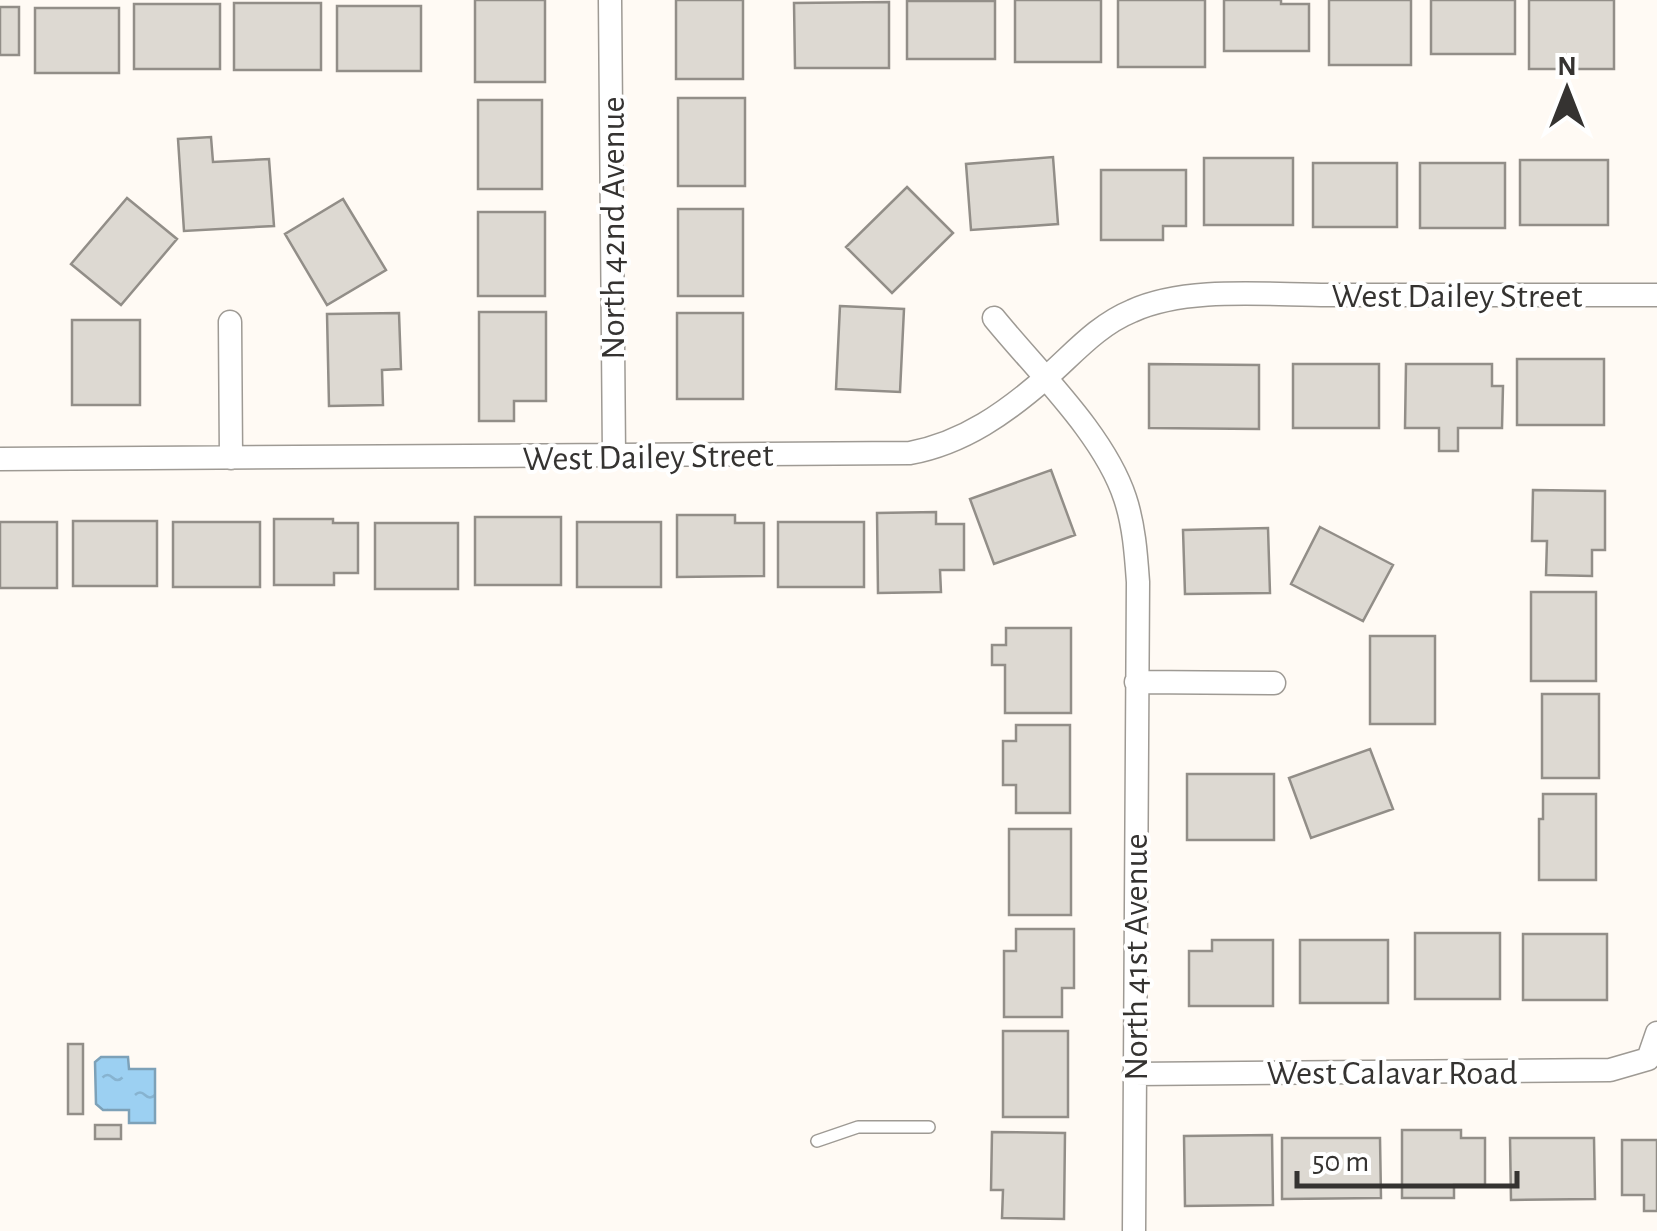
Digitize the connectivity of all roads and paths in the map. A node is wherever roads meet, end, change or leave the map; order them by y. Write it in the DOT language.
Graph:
graph roads {
  1 [pos="610,0"];
  2 [pos="1657,296"];
  3 [pos="994,318"];
  4 [pos="230,322"];
  5 [pos="1044,379"];
  6 [pos="614,456"];
  7 [pos="231,458"];
  8 [pos="0,459"];
  9 [pos="1136,682"];
  10 [pos="1274,684"];
  11 [pos="1657,1033"];
  12 [pos="1134,1074"];
  13 [pos="929,1127"];
  14 [pos="817,1141"];
  15 [pos="1134,1231"];
  1 -- 6 [label="street, North 42nd Avenue"];
  2 -- 5 [label="street, West Dailey Street"];
  3 -- 5 [label="street"];
  4 -- 7 [label="street"];
  5 -- 6 [label="street, West Dailey Street"];
  5 -- 9 [label="street, North 41st Avenue"];
  6 -- 7 [label="street, West Dailey Street"];
  7 -- 8 [label="street, West Dailey Street"];
  9 -- 10 [label="street"];
  9 -- 12 [label="street, North 41st Avenue"];
  11 -- 12 [label="street, West Calavar Road"];
  12 -- 15 [label="street, North 41st Avenue"];
  13 -- 14 [label="lane"];
}
